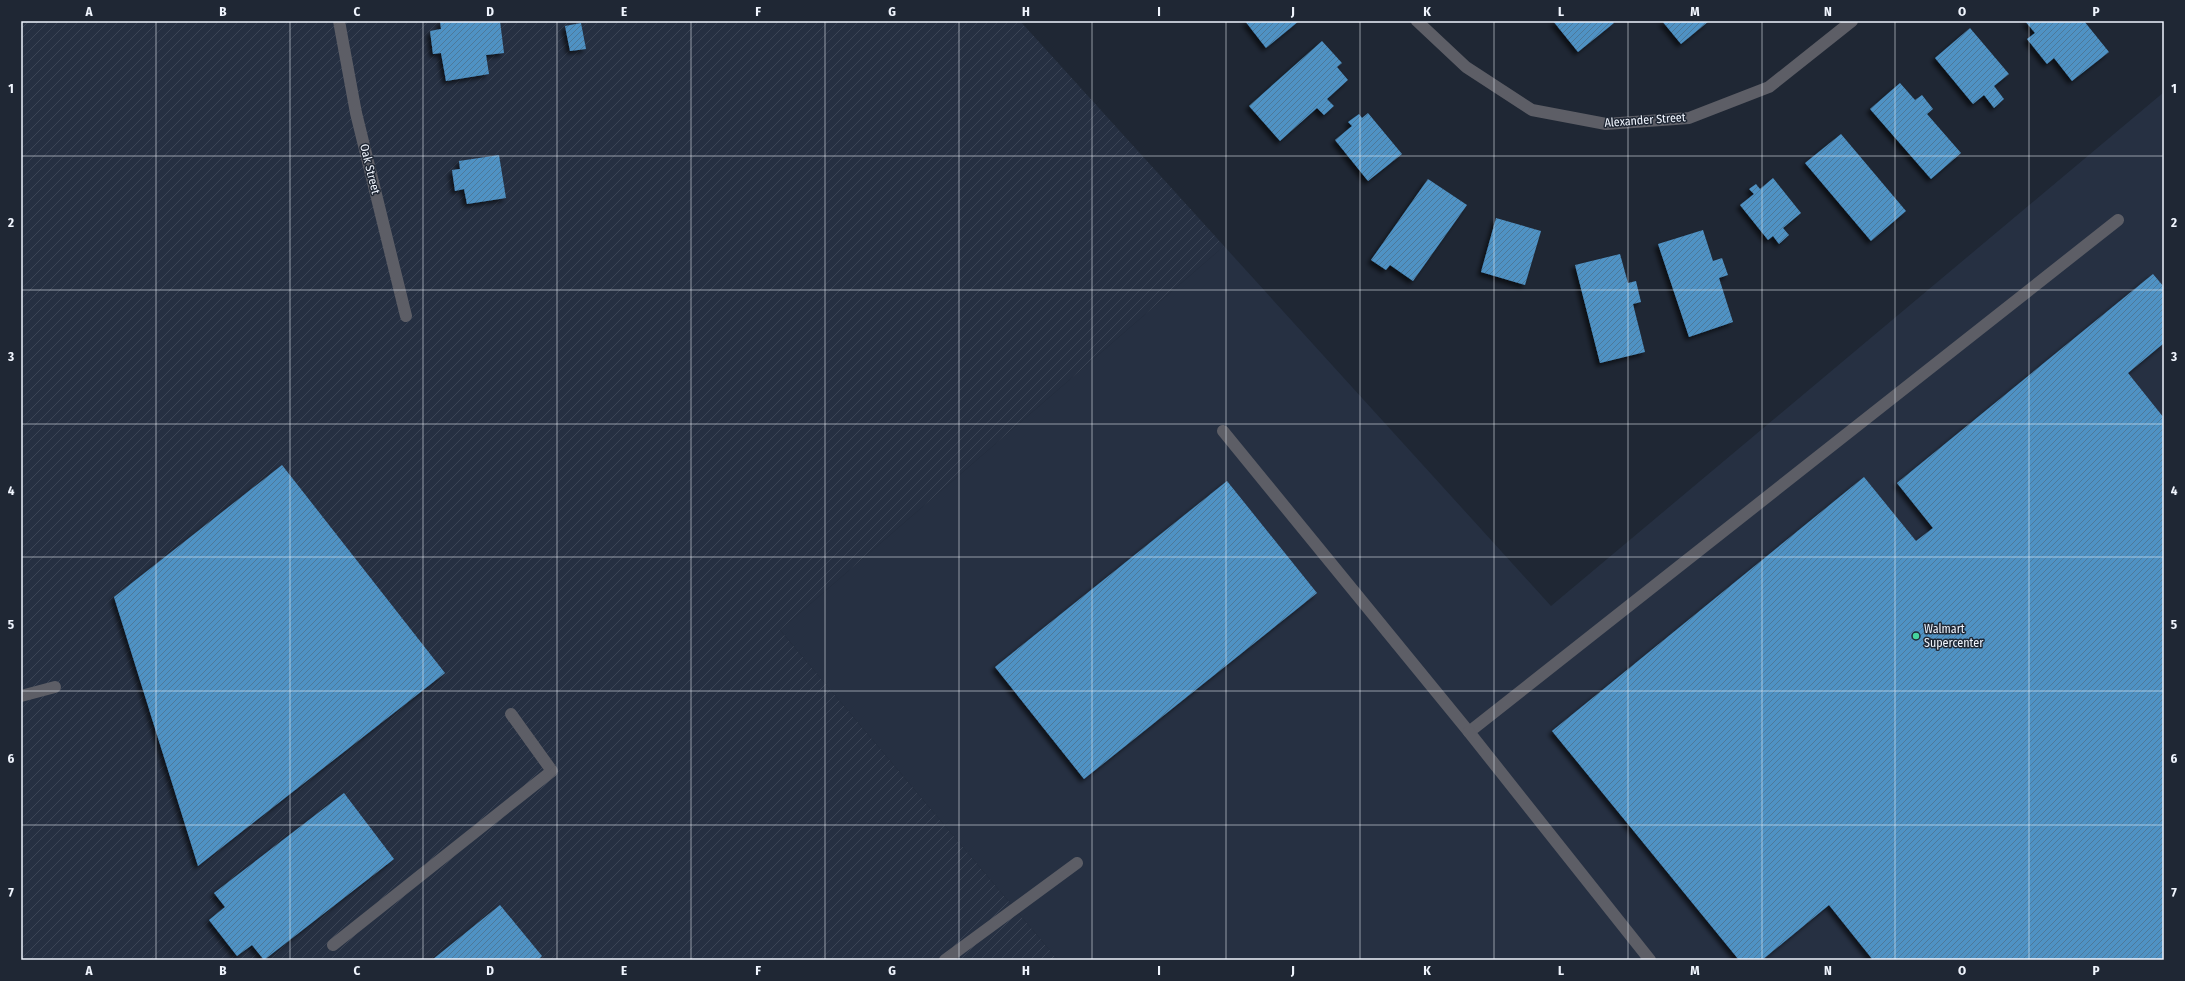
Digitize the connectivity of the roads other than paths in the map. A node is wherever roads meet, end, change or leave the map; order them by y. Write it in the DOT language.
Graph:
graph roads {
  1 [pos="339,21"];
  2 [pos="1417,21"];
  3 [pos="1852,21"];
  4 [pos="2118,220"];
  5 [pos="406,316"];
  6 [pos="1223,431"];
  7 [pos="55,687"];
  8 [pos="21,696"];
  9 [pos="511,714"];
  10 [pos="1469,732"];
  11 [pos="1077,863"];
  12 [pos="333,945"];
  13 [pos="945,960"];
  14 [pos="1650,960"];
  1 -- 5 [label="street, Oak Street"];
  2 -- 3 [label="street, Alexander Street"];
  4 -- 10 [label="street"];
  6 -- 10 [label="street"];
  7 -- 8 [label="street"];
  9 -- 12 [label="street"];
  10 -- 14 [label="street"];
  11 -- 13 [label="street"];
}
